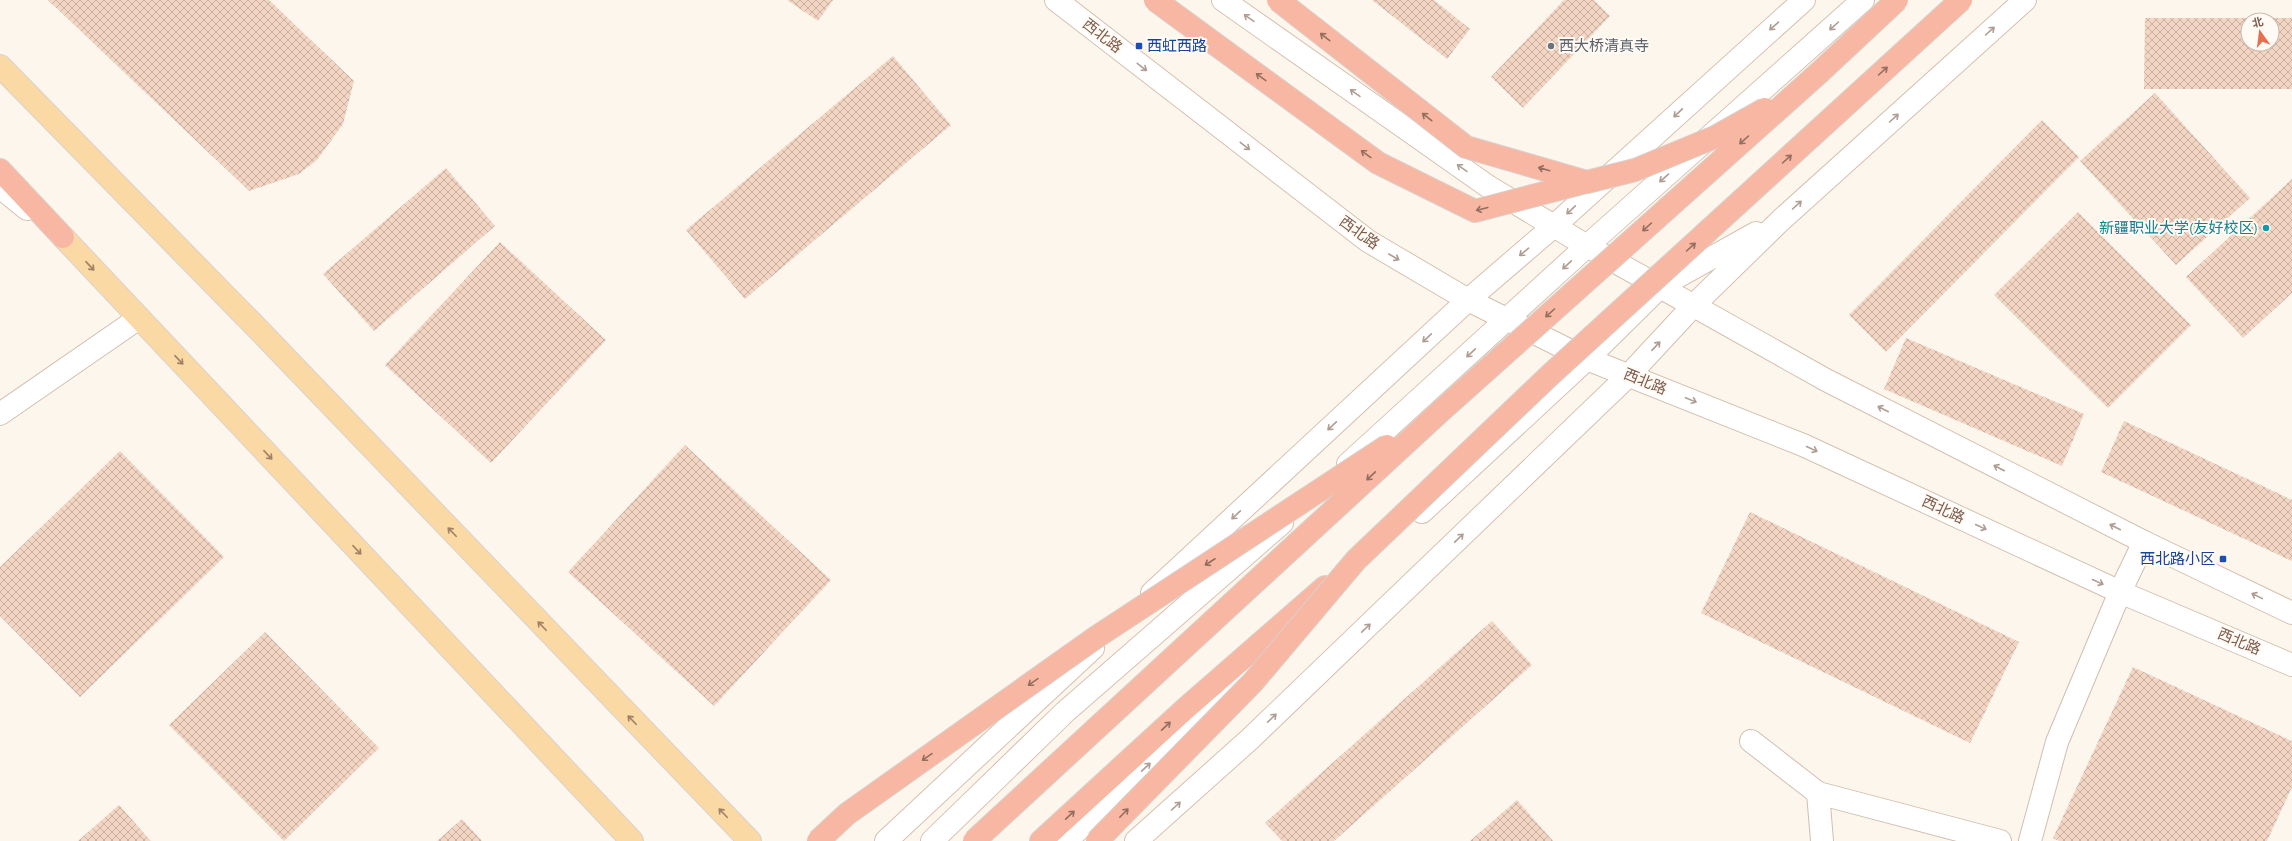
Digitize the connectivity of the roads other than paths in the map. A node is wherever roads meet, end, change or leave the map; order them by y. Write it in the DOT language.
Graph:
graph roads {
  1 [pos="1056,0"];
  2 [pos="1155,0"];
  3 [pos="1224,0"];
  4 [pos="1278,0"];
  5 [pos="1804,0"];
  6 [pos="1863,0"];
  7 [pos="1896,0"];
  8 [pos="1961,0"];
  9 [pos="2025,0"];
  10 [pos="0,66"];
  11 [pos="1820,72"];
  12 [pos="0,170"];
  13 [pos="1587,182"];
  14 [pos="0,187"];
  15 [pos="1781,220"];
  16 [pos="1554,226"];
  17 [pos="63,237"];
  18 [pos="1587,246"];
  19 [pos="1661,286"];
  20 [pos="1468,300"];
  21 [pos="1694,305"];
  22 [pos="138,318"];
  23 [pos="1508,319"];
  24 [pos="1587,359"];
  25 [pos="1629,375"];
  26 [pos="1442,410"];
  27 [pos="0,414"];
  28 [pos="2144,542"];
  29 [pos="1356,560"];
  30 [pos="2120,592"];
  31 [pos="2292,613"];
  32 [pos="2292,665"];
  33 [pos="1751,741"];
  34 [pos="1818,793"];
  35 [pos="632,841"];
  36 [pos="750,841"];
  37 [pos="818,841"];
  38 [pos="886,841"];
  39 [pos="932,841"];
  40 [pos="974,841"];
  41 [pos="1042,841"];
  42 [pos="1066,841"];
  43 [pos="1097,841"];
  44 [pos="1136,841"];
  45 [pos="1822,841"];
  46 [pos="2000,841"];
  47 [pos="2030,841"];
  1 -- 20 [label="main road, 西北路, one-way"];
  13 -- 2 [label="highway, one-way, bridge"];
  16 -- 3 [label="main road, one-way"];
  13 -- 4 [label="highway, one-way, bridge"];
  5 -- 16 [label="main road, one-way"];
  6 -- 18 [label="main road, one-way"];
  7 -- 11 [label="highway, bridge"];
  29 -- 8 [label="highway, one-way, bridge"];
  15 -- 9 [label="main road, one-way"];
  36 -- 10 [label="main road, one-way"];
  11 -- 13 [label="highway, bridge"];
  11 -- 26 [label="highway, one-way, bridge"];
  12 -- 17 [label="highway"];
  14 -- 17 [label="main road"];
  15 -- 19 [label="main road"];
  15 -- 21 [label="main road"];
  16 -- 18 [label="main road"];
  16 -- 20 [label="main road, one-way"];
  17 -- 22 [label="main road, one-way"];
  18 -- 19 [label="main road"];
  18 -- 23 [label="main road, one-way"];
  19 -- 21 [label="main road"];
  19 -- 24 [label="main road"];
  20 -- 23 [label="main road, 西北路"];
  20 -- 38 [label="main road, one-way"];
  25 -- 21 [label="main road, one-way"];
  28 -- 21 [label="main road, one-way"];
  22 -- 27 [label="main road"];
  22 -- 35 [label="main road, one-way"];
  23 -- 24 [label="main road, 西北路"];
  23 -- 39 [label="main road, one-way"];
  24 -- 25 [label="main road, 西北路"];
  42 -- 24 [label="main road, one-way"];
  25 -- 30 [label="main road, 西北路, one-way"];
  44 -- 25 [label="main road, one-way"];
  26 -- 37 [label="highway, one-way, bridge"];
  26 -- 40 [label="highway, one-way, bridge"];
  28 -- 30 [label="main road"];
  31 -- 28 [label="main road, one-way"];
  41 -- 29 [label="highway, one-way, bridge"];
  43 -- 29 [label="highway, one-way, bridge"];
  30 -- 32 [label="main road, 西北路"];
  30 -- 47 [label="main road"];
  33 -- 34 [label="main road"];
  34 -- 45 [label="main road"];
  34 -- 46 [label="main road"];
}
